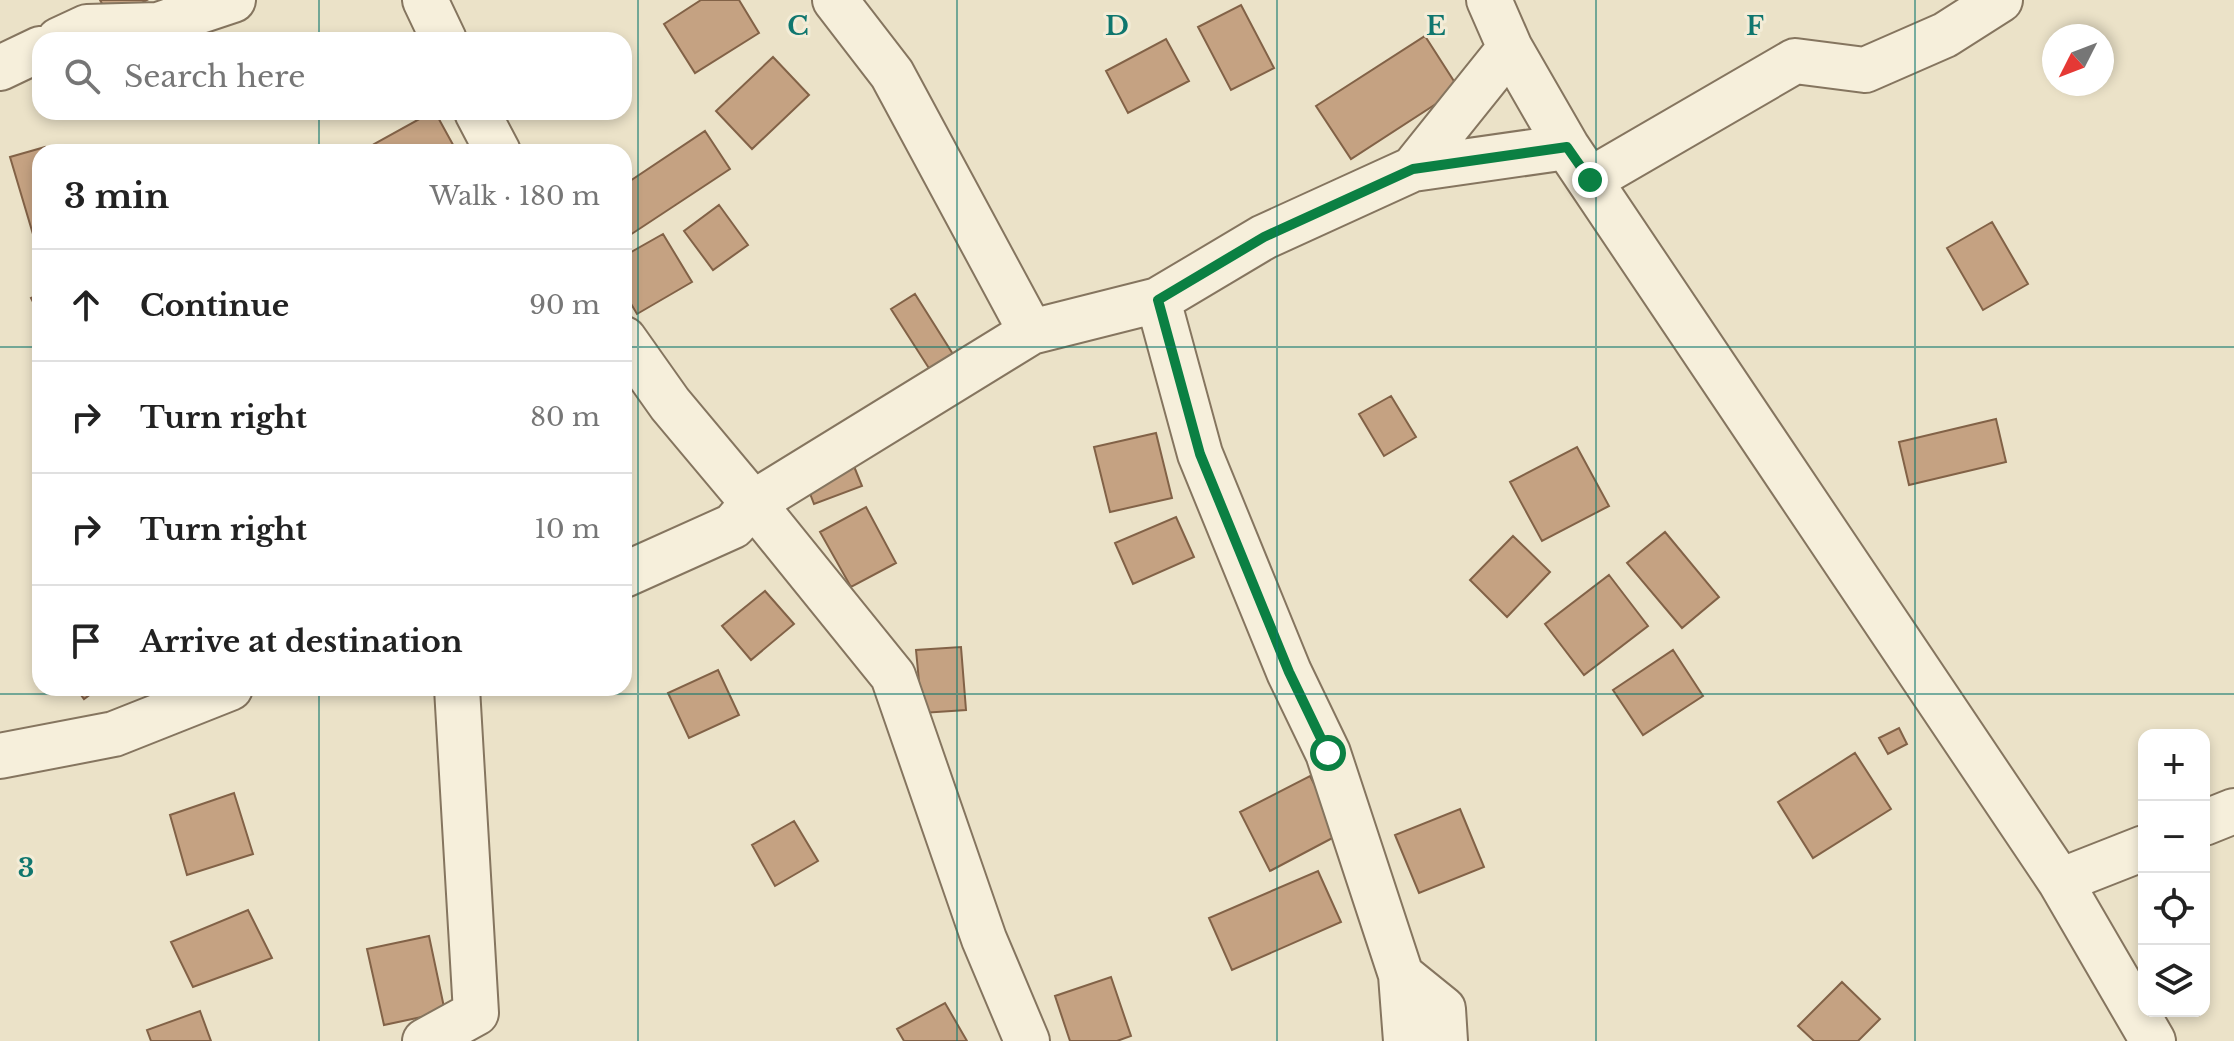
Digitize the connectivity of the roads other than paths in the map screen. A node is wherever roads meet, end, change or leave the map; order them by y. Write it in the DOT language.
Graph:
graph roads {
  1 [pos="233,0"];
  2 [pos="425,0"];
  3 [pos="835,0"];
  4 [pos="1489,0"];
  5 [pos="2000,0"];
  6 [pos="76,32"];
  7 [pos="440,32"];
  8 [pos="1510,48"];
  9 [pos="32,53"];
  10 [pos="0,68"];
  11 [pos="481,120"];
  12 [pos="494,144"];
  13 [pos="1579,164"];
  14 [pos="1413,169"];
  15 [pos="1158,300"];
  16 [pos="1031,332"];
  17 [pos="632,350"];
  18 [pos="753,503"];
  19 [pos="632,571"];
  20 [pos="210,696"];
  21 [pos="457,696"];
  22 [pos="0,756"];
  23 [pos="2234,811"];
  24 [pos="2210,821"];
  25 [pos="2138,850"];
  26 [pos="2060,881"];
  27 [pos="1401,975"];
  28 [pos="475,1029"];
  29 [pos="425,1041"];
  30 [pos="1027,1041"];
  31 [pos="1406,1041"];
  32 [pos="1445,1041"];
  33 [pos="2153,1041"];
  1 -- 6 [label="street"];
  2 -- 7 [label="street"];
  3 -- 16 [label="street"];
  4 -- 8 [label="street"];
  5 -- 13 [label="street"];
  8 -- 13 [label="street"];
  8 -- 14 [label="street"];
  9 -- 10 [label="street"];
  11 -- 12 [label="street"];
  13 -- 14 [label="street"];
  13 -- 26 [label="street"];
  14 -- 15 [label="street"];
  15 -- 16 [label="street"];
  15 -- 27 [label="street"];
  16 -- 18 [label="street"];
  17 -- 18 [label="street"];
  18 -- 19 [label="street"];
  18 -- 30 [label="street"];
  20 -- 22 [label="street"];
  21 -- 28 [label="street"];
  23 -- 24 [label="street"];
  25 -- 26 [label="street"];
  26 -- 33 [label="street"];
  27 -- 31 [label="street"];
  27 -- 32 [label="street"];
  28 -- 29 [label="street"];
}
